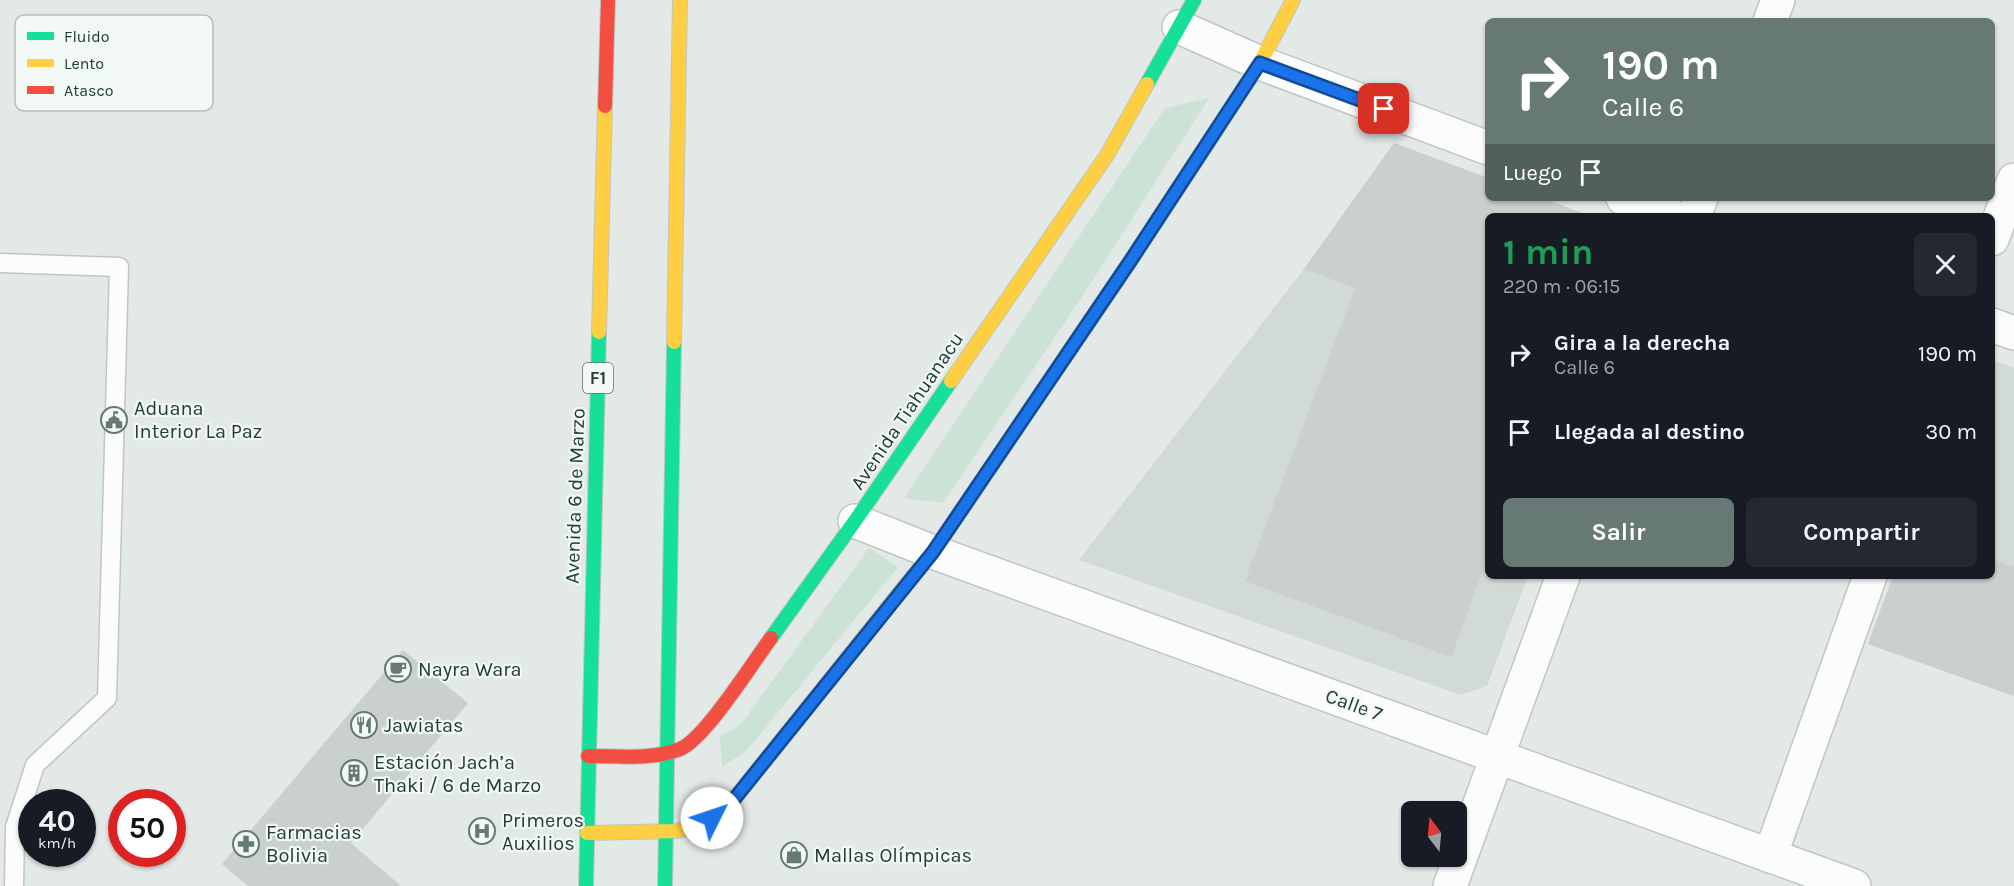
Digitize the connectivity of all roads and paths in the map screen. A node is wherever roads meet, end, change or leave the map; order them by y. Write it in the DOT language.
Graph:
graph roads {
  1 [pos="608,0"];
  2 [pos="680,0"];
  3 [pos="1293,0"];
  4 [pos="1778,0"];
  5 [pos="1187,13"];
  6 [pos="1771,18"];
  7 [pos="1260,63"];
  8 [pos="1485,147"];
  9 [pos="2014,180"];
  10 [pos="1631,201"];
  11 [pos="1664,213"];
  12 [pos="1995,232"];
  13 [pos="0,263"];
  14 [pos="1995,326"];
  15 [pos="2014,333"];
  16 [pos="855,521"];
  17 [pos="933,552"];
  18 [pos="1562,579"];
  19 [pos="1869,579"];
  20 [pos="666,753"];
  21 [pos="588,756"];
  22 [pos="1497,757"];
  23 [pos="7,827"];
  24 [pos="587,832"];
  25 [pos="666,832"];
  26 [pos="1770,856"];
  27 [pos="14,886"];
  28 [pos="586,886"];
  29 [pos="665,886"];
  30 [pos="1449,886"];
  31 [pos="1854,886"];
  1 -- 21 [label="main road, Avenida 6 de Marzo / F1"];
  2 -- 20 [label="main road"];
  3 -- 7 [label="main road"];
  4 -- 6 [label="street"];
  5 -- 7 [label="street"];
  5 -- 16 [label="main road, Avenida Tiahuanacu"];
  7 -- 8 [label="street"];
  7 -- 17 [label="main road"];
  9 -- 12 [label="street"];
  10 -- 11 [label="street"];
  13 -- 23 [label="lane"];
  14 -- 15 [label="street"];
  16 -- 17 [label="street, Calle 7"];
  16 -- 20 [label="main road, Avenida Tiahuanacu"];
  17 -- 22 [label="street, Calle 7"];
  17 -- 25 [label="main road"];
  18 -- 22 [label="street"];
  19 -- 26 [label="street"];
  20 -- 21 [label="main road, Avenida Tiahuanacu"];
  20 -- 25 [label="main road"];
  21 -- 24 [label="main road, Avenida 6 de Marzo / F1"];
  22 -- 26 [label="street, Calle 7"];
  22 -- 30 [label="street"];
  23 -- 27 [label="lane"];
  24 -- 25 [label="main road"];
  24 -- 28 [label="main road, Avenida 6 de Marzo / F1"];
  25 -- 29 [label="main road"];
  26 -- 31 [label="street, Calle 7"];
}
